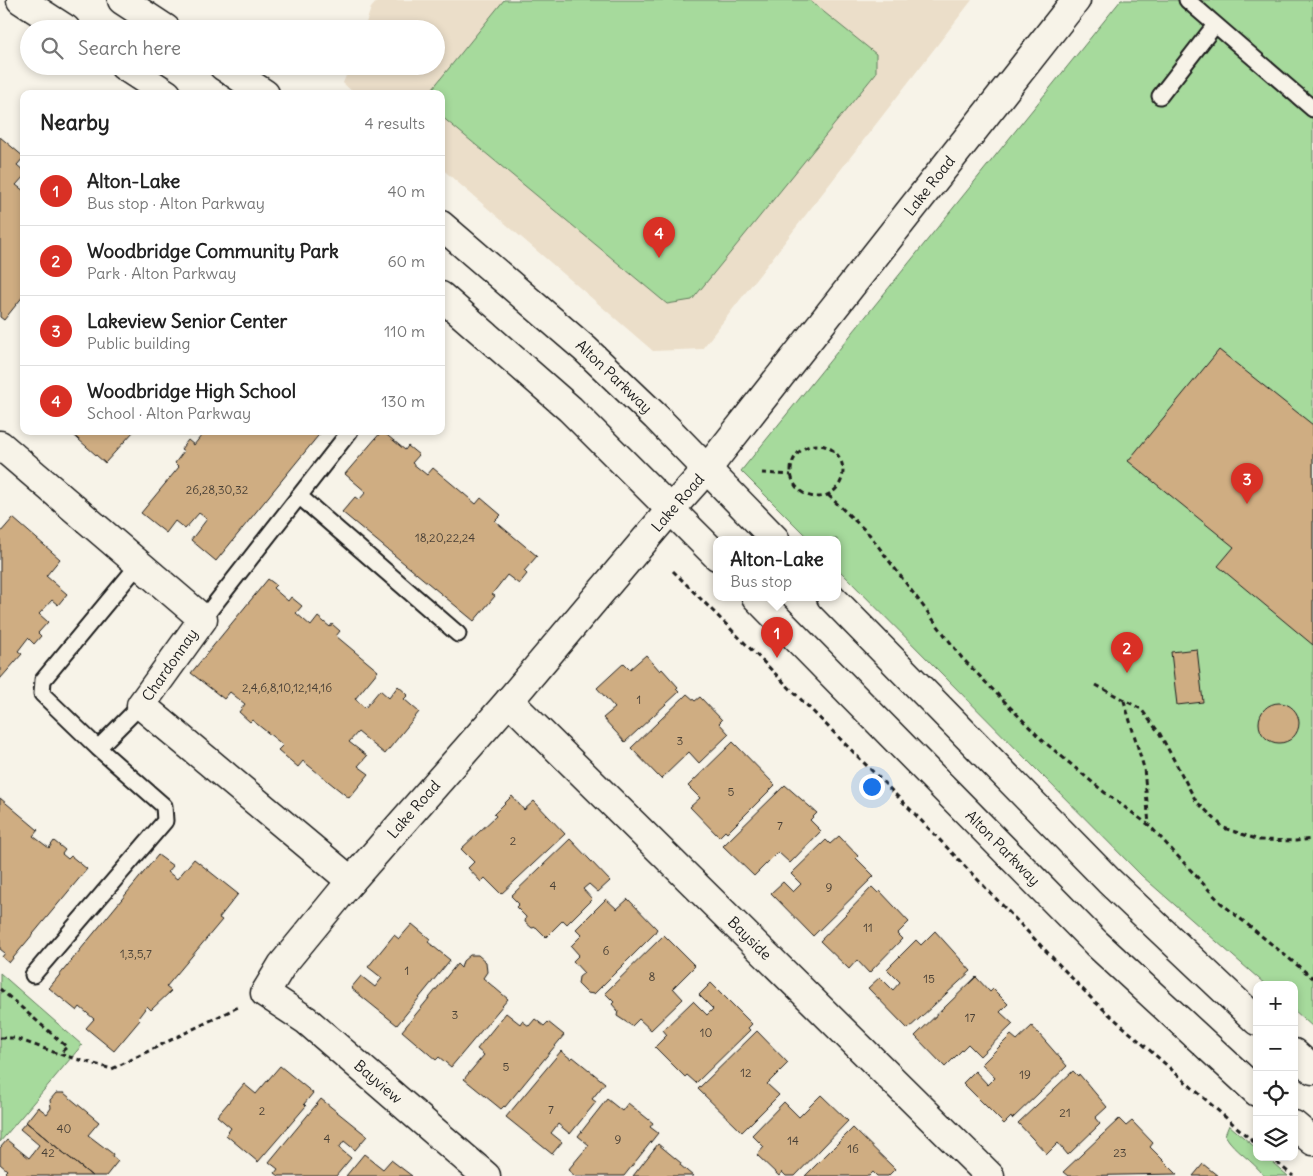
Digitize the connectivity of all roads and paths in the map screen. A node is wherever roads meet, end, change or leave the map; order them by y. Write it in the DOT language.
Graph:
graph roads {
  1 [pos="21,0"];
  2 [pos="122,0"];
  3 [pos="1076,0"];
  4 [pos="1187,0"];
  5 [pos="52,20"];
  6 [pos="152,20"];
  7 [pos="1215,24"];
  8 [pos="138,75"];
  9 [pos="236,75"];
  10 [pos="161,90"];
  11 [pos="259,90"];
  12 [pos="1160,96"];
  13 [pos="1313,109"];
  14 [pos="445,229"];
  15 [pos="445,299"];
  16 [pos="347,435"];
  17 [pos="0,445"];
  18 [pos="707,470"];
  19 [pos="762,473"];
  20 [pos="791,475"];
  21 [pos="828,495"];
  22 [pos="299,496"];
  23 [pos="671,509"];
  24 [pos="772,536"];
  25 [pos="713,552"];
  26 [pos="139,564"];
  27 [pos="674,571"];
  28 [pos="760,601"];
  29 [pos="835,601"];
  30 [pos="203,619"];
  31 [pos="458,634"];
  32 [pos="1096,685"];
  33 [pos="1124,700"];
  34 [pos="509,701"];
  35 [pos="141,705"];
  36 [pos="98,748"];
  37 [pos="1149,825"];
  38 [pos="1313,838"];
  39 [pos="351,881"];
  40 [pos="33,975"];
  41 [pos="1313,978"];
  42 [pos="0,989"];
  43 [pos="266,993"];
  44 [pos="1253,1017"];
  45 [pos="0,1038"];
  46 [pos="59,1054"];
  47 [pos="1298,1057"];
  48 [pos="1313,1070"];
  49 [pos="1253,1088"];
  50 [pos="1298,1128"];
  51 [pos="1253,1141"];
  52 [pos="1313,1141"];
  53 [pos="1275,1161"];
  54 [pos="486,1176"];
  55 [pos="990,1176"];
  56 [pos="1292,1176"];
  1 -- 5 [label="street"];
  2 -- 6 [label="street"];
  3 -- 18 [label="street, Lake Road"];
  4 -- 7 [label="lane"];
  7 -- 12 [label="lane"];
  7 -- 13 [label="lane"];
  8 -- 10 [label="street"];
  9 -- 11 [label="street"];
  14 -- 18 [label="street, Alton Parkway"];
  15 -- 23 [label="street"];
  16 -- 22 [label="lane"];
  17 -- 26 [label="street, Chardonnay"];
  18 -- 23 [label="street, Lake Road"];
  18 -- 24 [label="street, Alton Parkway"];
  19 -- 20 [label="path"];
  20 -- 21 [label="path"];
  20 -- 21 [label="path"];
  21 -- 37 [label="path"];
  22 -- 30 [label="lane"];
  22 -- 31 [label="lane"];
  23 -- 25 [label="street"];
  23 -- 34 [label="street, Lake Road"];
  26 -- 30 [label="street, Chardonnay"];
  26 -- 36 [label="lane"];
  27 -- 51 [label="path"];
  28 -- 49 [label="street, Alton Parkway"];
  29 -- 44 [label="street"];
  30 -- 35 [label="street, Chardonnay"];
  32 -- 33 [label="path"];
  33 -- 37 [label="path"];
  33 -- 38 [label="path"];
  34 -- 39 [label="street, Lake Road"];
  34 -- 55 [label="street, Bayside"];
  35 -- 36 [label="lane"];
  35 -- 39 [label="street, Chardonnay"];
  36 -- 40 [label="lane"];
  37 -- 41 [label="path"];
  39 -- 43 [label="street, Lake Road"];
  42 -- 46 [label="path"];
  43 -- 46 [label="path"];
  43 -- 54 [label="street, Bayview"];
  45 -- 46 [label="path"];
  47 -- 48 [label="street"];
  50 -- 52 [label="street"];
  53 -- 56 [label="path"];
}
